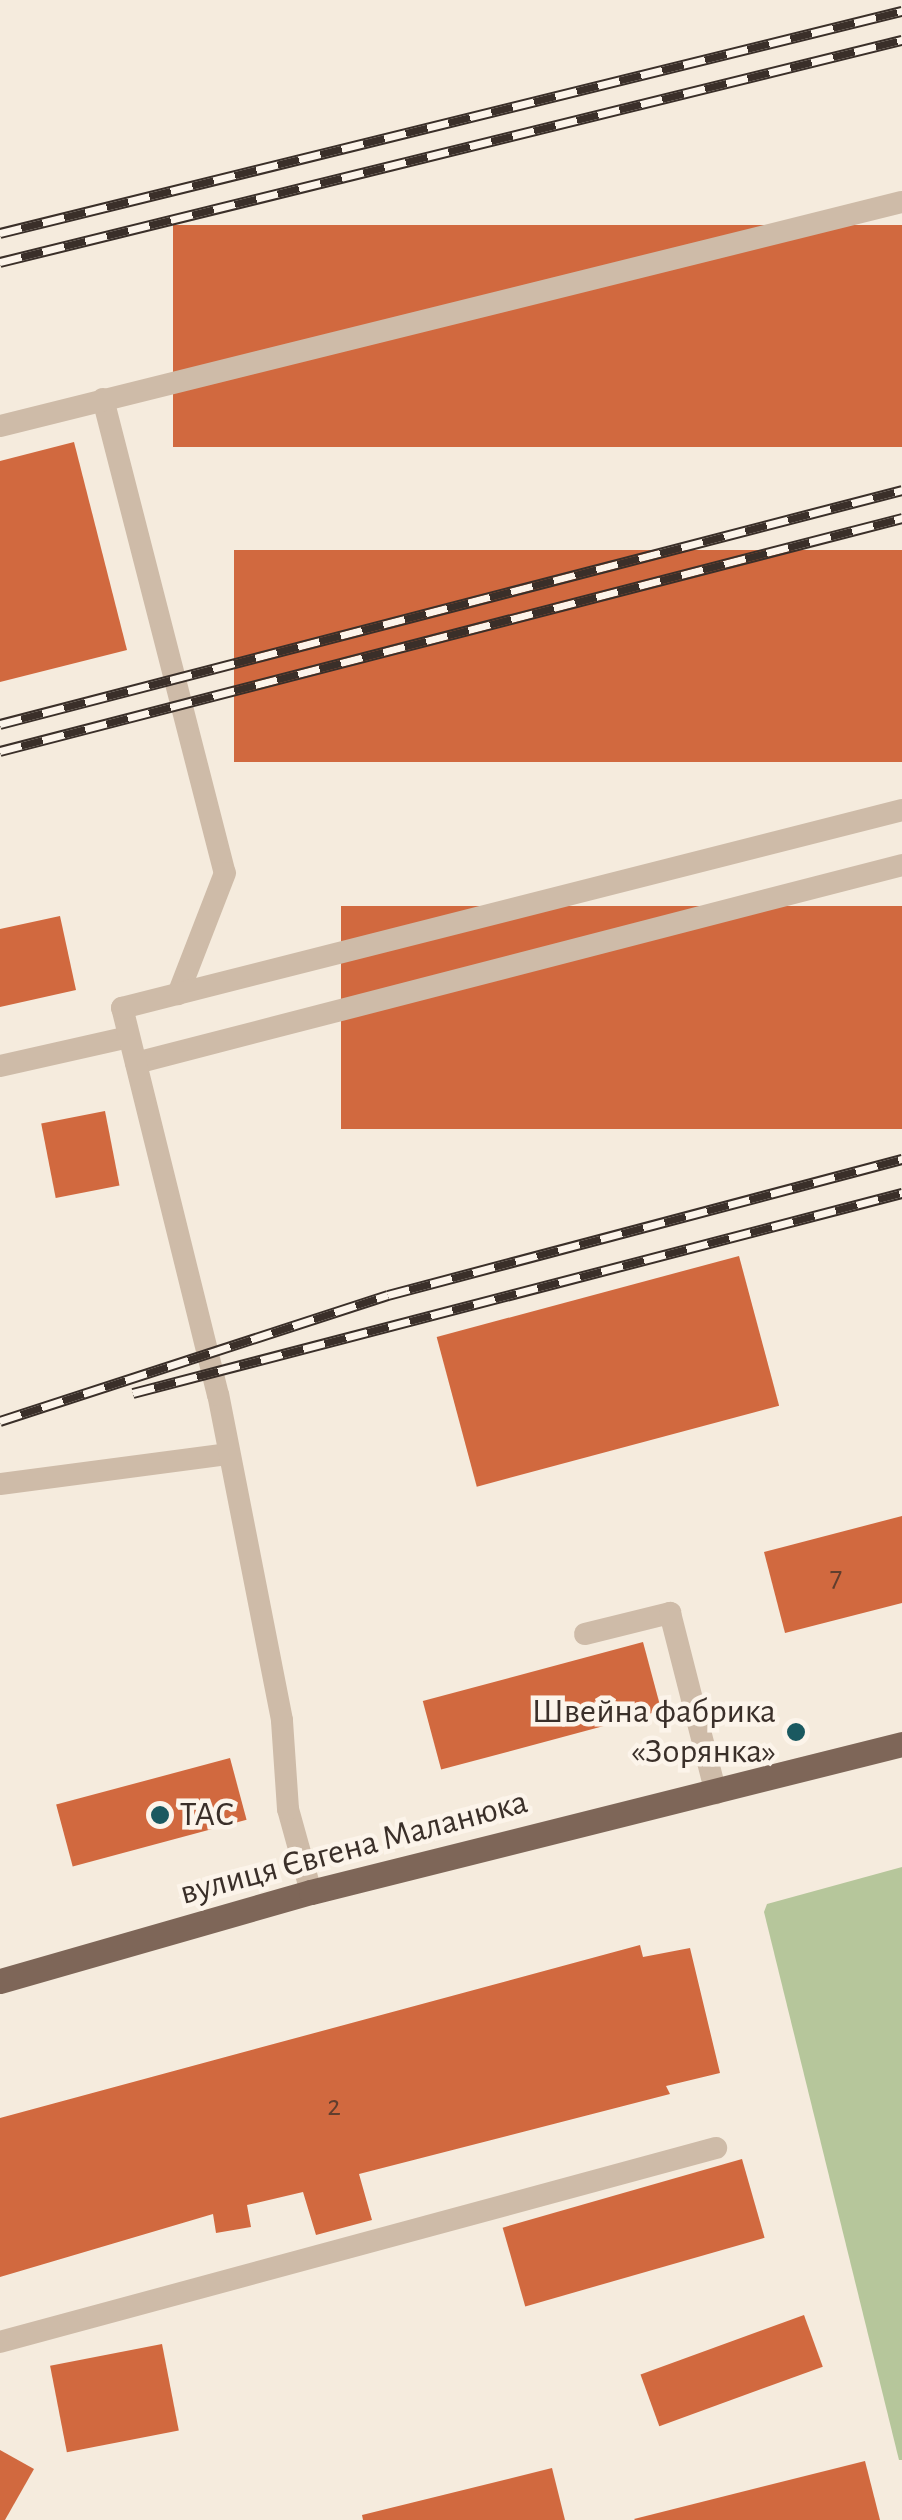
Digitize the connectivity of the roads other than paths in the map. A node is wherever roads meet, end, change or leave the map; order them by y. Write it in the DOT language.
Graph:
graph roads {
  1 [pos="902,202"];
  2 [pos="103,399"];
  3 [pos="0,426"];
  4 [pos="902,810"];
  5 [pos="902,865"];
  6 [pos="178,994"];
  7 [pos="130,1037"];
  8 [pos="136,1063"];
  9 [pos="0,1066"];
  10 [pos="229,1454"];
  11 [pos="0,1484"];
  12 [pos="584,1634"];
  13 [pos="902,1744"];
  14 [pos="716,1793"];
  15 [pos="311,1892"];
  16 [pos="0,1981"];
  17 [pos="716,2148"];
  18 [pos="0,2342"];
  1 -- 2 [label="lane"];
  2 -- 3 [label="lane"];
  2 -- 6 [label="lane"];
  4 -- 6 [label="lane"];
  5 -- 8 [label="lane"];
  6 -- 7 [label="lane"];
  7 -- 8 [label="lane"];
  7 -- 9 [label="lane"];
  8 -- 10 [label="lane"];
  10 -- 11 [label="lane"];
  10 -- 15 [label="lane"];
  12 -- 14 [label="lane"];
  13 -- 14 [label="main road, вулиця Євгена Маланюка"];
  14 -- 15 [label="main road, вулиця Євгена Маланюка"];
  15 -- 16 [label="main road, вулиця Євгена Маланюка"];
  17 -- 18 [label="lane"];
}
